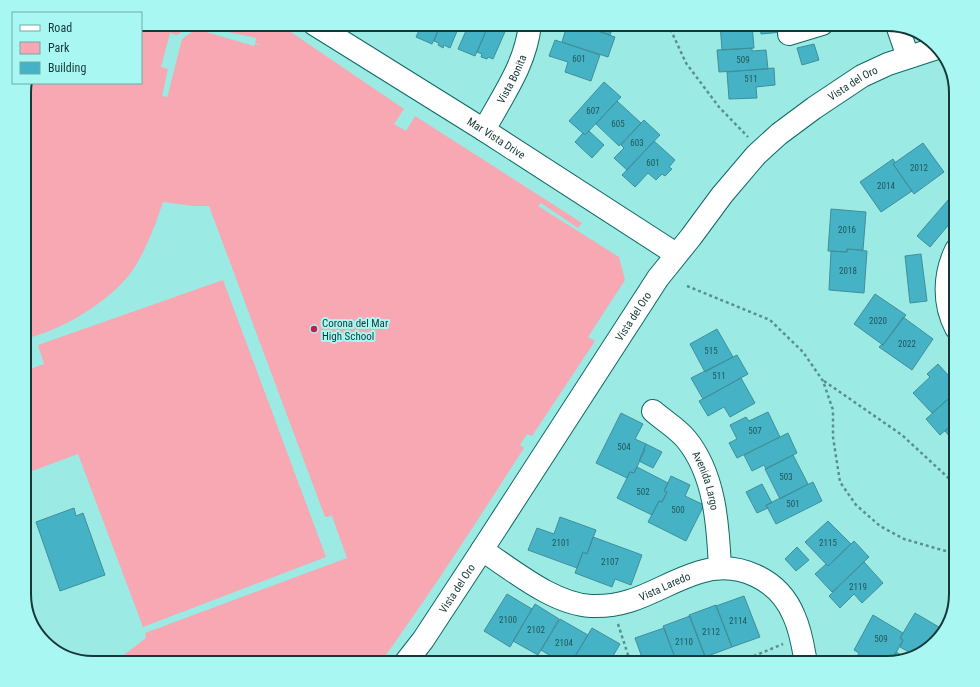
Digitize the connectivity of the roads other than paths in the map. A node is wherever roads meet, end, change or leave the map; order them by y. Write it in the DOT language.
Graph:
graph roads {
  1 [pos="325,31"];
  2 [pos="529,31"];
  3 [pos="799,31"];
  4 [pos="899,32"];
  5 [pos="789,34"];
  6 [pos="932,50"];
  7 [pos="908,57"];
  8 [pos="484,130"];
  9 [pos="676,254"];
  10 [pos="949,268"];
  11 [pos="949,307"];
  12 [pos="653,411"];
  13 [pos="482,550"];
  14 [pos="720,568"];
  15 [pos="410,656"];
  16 [pos="805,656"];
  1 -- 8 [label="street, Mar Vista Drive"];
  2 -- 8 [label="street, Vista Bonita"];
  3 -- 5 [label="street"];
  4 -- 7 [label="street"];
  6 -- 7 [label="street, Vista del Oro"];
  7 -- 9 [label="street, Vista del Oro"];
  8 -- 9 [label="street, Mar Vista Drive"];
  9 -- 13 [label="street, Vista del Oro"];
  10 -- 11 [label="street"];
  12 -- 14 [label="street, Avenida Largo"];
  13 -- 14 [label="street, Vista Laredo"];
  13 -- 15 [label="street, Vista del Oro"];
  14 -- 16 [label="street, Vista Laredo"];
}
